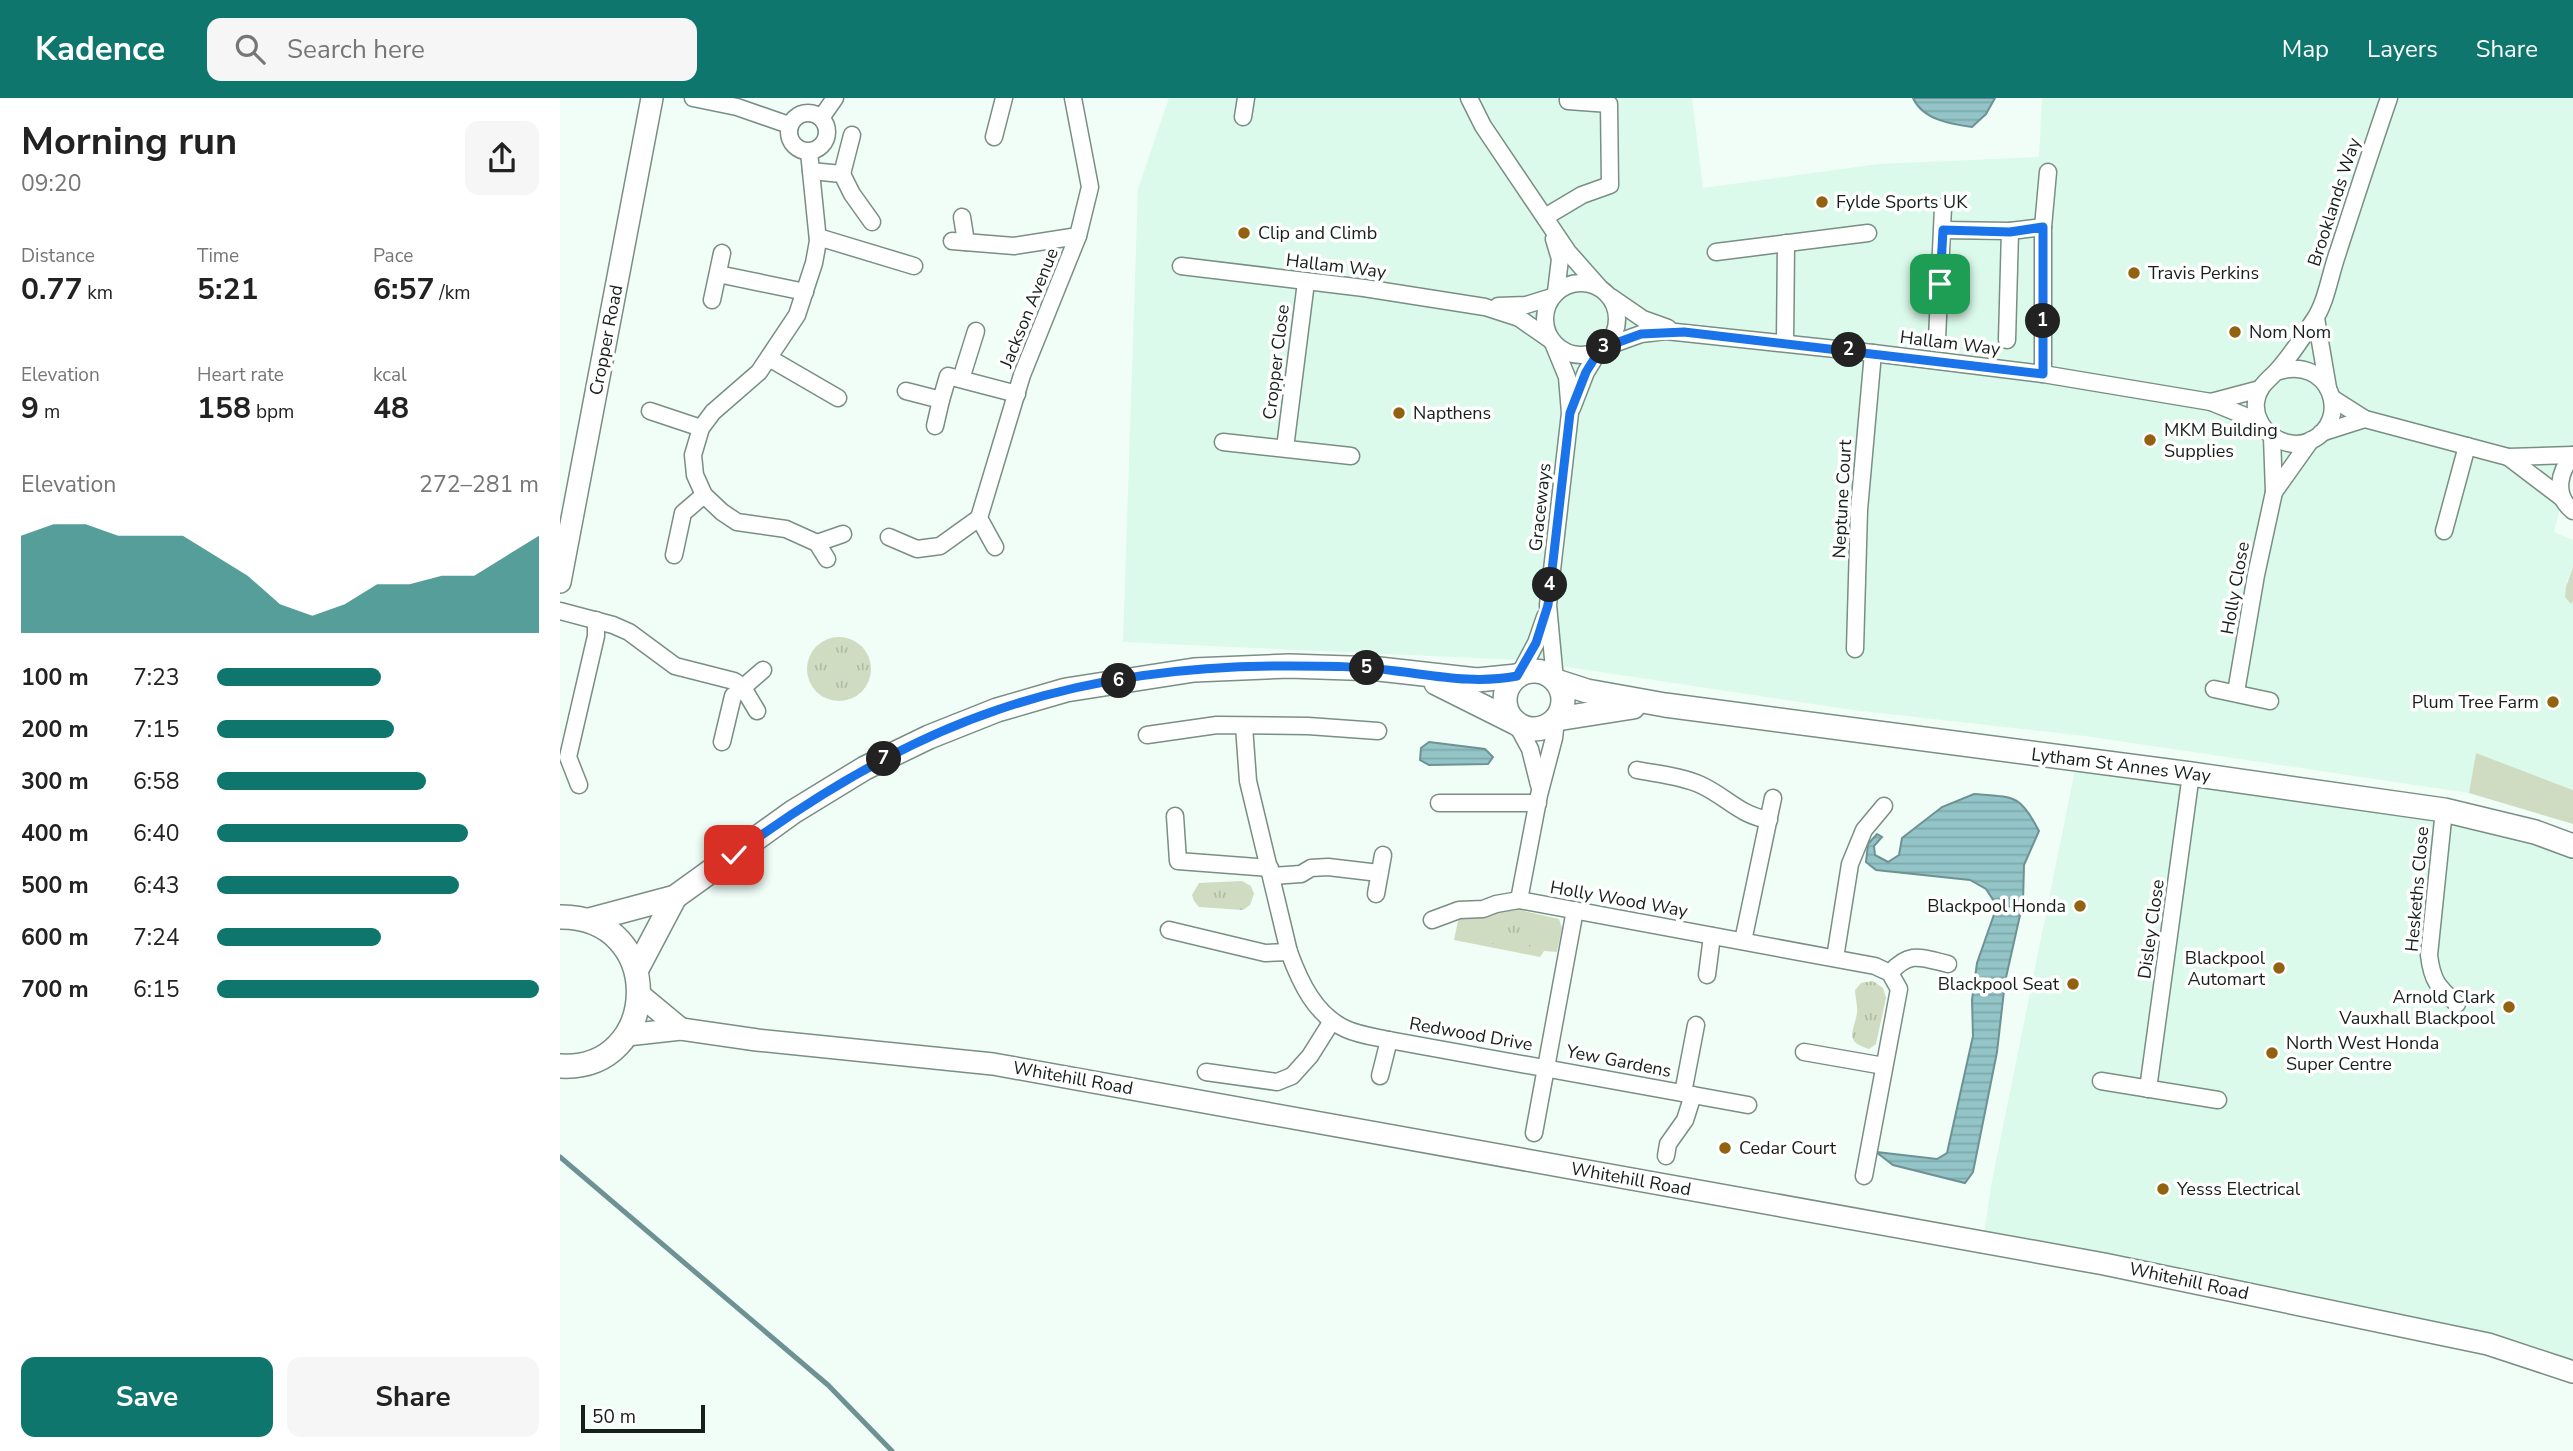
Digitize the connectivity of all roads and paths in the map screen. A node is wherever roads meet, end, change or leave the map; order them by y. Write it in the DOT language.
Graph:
graph roads {
  1 [pos="652,98"];
  2 [pos="693,98"];
  3 [pos="835,98"];
  4 [pos="1004,98"];
  5 [pos="1073,98"];
  6 [pos="1246,98"];
  7 [pos="1469,98"];
  8 [pos="1568,98"];
  9 [pos="2389,98"];
  10 [pos="1243,117"];
  11 [pos="821,118"];
  12 [pos="789,125"];
  13 [pos="852,135"];
  14 [pos="994,137"];
  15 [pos="809,152"];
  16 [pos="811,171"];
  17 [pos="2048,172"];
  18 [pos="842,174"];
  19 [pos="1943,207"];
  20 [pos="962,218"];
  21 [pos="1545,218"];
  22 [pos="872,222"];
  23 [pos="2043,227"];
  24 [pos="1943,230"];
  25 [pos="2010,232"];
  26 [pos="1868,233"];
  27 [pos="1078,236"];
  28 [pos="818,237"];
  29 [pos="1786,243"];
  30 [pos="1716,252"];
  31 [pos="722,253"];
  32 [pos="914,266"];
  33 [pos="1181,266"];
  34 [pos="718,274"];
  35 [pos="1306,282"];
  36 [pos="805,292"];
  37 [pos="1604,292"];
  38 [pos="1554,294"];
  39 [pos="712,300"];
  40 [pos="1485,307"];
  41 [pos="2316,318"];
  42 [pos="976,331"];
  43 [pos="1684,332"];
  44 [pos="1937,339"];
  45 [pos="2007,340"];
  46 [pos="1552,342"];
  47 [pos="1785,343"];
  48 [pos="1602,349"];
  49 [pos="1873,353"];
  50 [pos="769,358"];
  51 [pos="2276,373"];
  52 [pos="2043,374"];
  53 [pos="961,379"];
  54 [pos="2260,389"];
  55 [pos="906,391"];
  56 [pos="2330,393"];
  57 [pos="1017,394"];
  58 [pos="838,398"];
  59 [pos="941,400"];
  60 [pos="2211,402"];
  61 [pos="650,411"];
  62 [pos="1570,413"];
  63 [pos="2365,419"];
  64 [pos="2260,422"];
  65 [pos="935,426"];
  66 [pos="701,428"];
  67 [pos="2272,437"];
  68 [pos="2316,437"];
  69 [pos="1223,442"];
  70 [pos="2467,446"];
  71 [pos="1285,447"];
  72 [pos="2573,455"];
  73 [pos="1351,456"];
  74 [pos="2508,457"];
  75 [pos="2274,492"];
  76 [pos="704,495"];
  77 [pos="2562,498"];
  78 [pos="2573,511"];
  79 [pos="979,518"];
  80 [pos="2444,531"];
  81 [pos="843,534"];
  82 [pos="889,537"];
  83 [pos="817,543"];
  84 [pos="995,547"];
  85 [pos="674,555"];
  86 [pos="827,559"];
  87 [pos="560,582"];
  88 [pos="1548,605"];
  89 [pos="560,611"];
  90 [pos="596,620"];
  91 [pos="1855,649"];
  92 [pos="763,670"];
  93 [pos="1413,673"];
  94 [pos="1518,676"];
  95 [pos="1555,680"];
  96 [pos="742,687"];
  97 [pos="2214,689"];
  98 [pos="2236,692"];
  99 [pos="2270,701"];
  100 [pos="1665,705"];
  101 [pos="757,711"];
  102 [pos="1556,720"];
  103 [pos="1515,723"];
  104 [pos="1244,726"];
  105 [pos="1378,731"];
  106 [pos="1147,735"];
  107 [pos="722,743"];
  108 [pos="1637,770"];
  109 [pos="2191,774"];
  110 [pos="579,785"];
  111 [pos="1773,798"];
  112 [pos="1538,799"];
  113 [pos="1439,803"];
  114 [pos="1884,806"];
  115 [pos="2444,810"];
  116 [pos="1175,816"];
  117 [pos="1769,820"];
  118 [pos="2573,846"];
  119 [pos="1383,855"];
  120 [pos="1271,872"];
  121 [pos="1379,873"];
  122 [pos="1376,894"];
  123 [pos="675,897"];
  124 [pos="1519,900"];
  125 [pos="1575,910"];
  126 [pos="560,917"];
  127 [pos="589,920"];
  128 [pos="1432,920"];
  129 [pos="1169,930"];
  130 [pos="1712,936"];
  131 [pos="1743,941"];
  132 [pos="1289,952"];
  133 [pos="1835,958"];
  134 [pos="1948,964"];
  135 [pos="637,969"];
  136 [pos="1891,973"];
  137 [pos="1707,975"];
  138 [pos="640,995"];
  139 [pos="2456,1004"];
  140 [pos="1332,1021"];
  141 [pos="1696,1025"];
  142 [pos="681,1028"];
  143 [pos="626,1034"];
  144 [pos="1389,1040"];
  145 [pos="1804,1052"];
  146 [pos="561,1066"];
  147 [pos="1884,1066"];
  148 [pos="1547,1067"];
  149 [pos="1206,1072"];
  150 [pos="1380,1076"];
  151 [pos="2102,1082"];
  152 [pos="2148,1089"];
  153 [pos="1688,1094"];
  154 [pos="2218,1100"];
  155 [pos="1748,1105"];
  156 [pos="1534,1133"];
  157 [pos="1667,1156"];
  158 [pos="1864,1176"];
  159 [pos="2573,1372"];
  1 -- 87 [label="street, Cropper Road"];
  2 -- 12 [label="street"];
  3 -- 11 [label="street"];
  4 -- 14 [label="street"];
  5 -- 27 [label="street, Jackson Avenue"];
  6 -- 10 [label="street"];
  7 -- 21 [label="street"];
  8 -- 21 [label="street"];
  9 -- 41 [label="street, Brooklands Way"];
  11 -- 12 [label="street"];
  11 -- 15 [label="street"];
  12 -- 15 [label="street"];
  13 -- 18 [label="street"];
  15 -- 16 [label="street"];
  16 -- 18 [label="street"];
  16 -- 28 [label="street"];
  17 -- 23 [label="street"];
  18 -- 22 [label="street"];
  19 -- 24 [label="street"];
  20 -- 27 [label="street, Jackson Avenue"];
  21 -- 37 [label="street, Hallam Way"];
  21 -- 38 [label="street"];
  23 -- 25 [label="street"];
  23 -- 52 [label="street"];
  24 -- 25 [label="street"];
  24 -- 44 [label="street"];
  25 -- 45 [label="street"];
  26 -- 29 [label="street"];
  27 -- 57 [label="street, Jackson Avenue"];
  28 -- 32 [label="street"];
  28 -- 36 [label="street"];
  29 -- 30 [label="street"];
  29 -- 47 [label="street"];
  31 -- 34 [label="street"];
  33 -- 35 [label="street, Hallam Way"];
  34 -- 36 [label="street"];
  34 -- 39 [label="street"];
  35 -- 40 [label="street, Hallam Way"];
  35 -- 71 [label="street, Cropper Close"];
  36 -- 50 [label="street"];
  37 -- 38 [label="street"];
  37 -- 43 [label="street, Hallam Way"];
  37 -- 48 [label="street"];
  38 -- 40 [label="street, Hallam Way"];
  38 -- 46 [label="street"];
  40 -- 46 [label="street, Hallam Way"];
  41 -- 51 [label="street, Brooklands Way"];
  41 -- 56 [label="street, Brooklands Way"];
  42 -- 53 [label="street"];
  43 -- 47 [label="street, Hallam Way"];
  43 -- 48 [label="street, Hallam Way"];
  46 -- 48 [label="street"];
  46 -- 62 [label="street, Graceways"];
  47 -- 49 [label="street, Hallam Way"];
  48 -- 62 [label="street, Graceways"];
  49 -- 52 [label="street, Hallam Way"];
  49 -- 91 [label="street, Neptune Court"];
  50 -- 58 [label="street"];
  50 -- 66 [label="street"];
  51 -- 54 [label="street"];
  51 -- 56 [label="street"];
  52 -- 60 [label="street, Hallam Way"];
  53 -- 57 [label="street, Jackson Avenue"];
  53 -- 59 [label="street"];
  54 -- 60 [label="street, Hallam Way"];
  54 -- 64 [label="street"];
  55 -- 59 [label="street"];
  56 -- 63 [label="street"];
  56 -- 68 [label="street"];
  57 -- 79 [label="street, Jackson Avenue"];
  59 -- 65 [label="street"];
  60 -- 64 [label="street, Hallam Way"];
  61 -- 66 [label="street"];
  62 -- 88 [label="street, Graceways"];
  63 -- 68 [label="street"];
  63 -- 70 [label="street"];
  64 -- 67 [label="street"];
  66 -- 76 [label="street"];
  67 -- 68 [label="street"];
  67 -- 75 [label="street, Holly Close"];
  68 -- 75 [label="street, Holly Close"];
  69 -- 71 [label="street, Cropper Close"];
  70 -- 74 [label="street"];
  70 -- 80 [label="street"];
  71 -- 73 [label="street, Cropper Close"];
  72 -- 74 [label="street"];
  72 -- 77 [label="street"];
  74 -- 77 [label="street"];
  75 -- 98 [label="street, Holly Close"];
  76 -- 83 [label="street"];
  76 -- 85 [label="street"];
  77 -- 78 [label="street"];
  79 -- 82 [label="street"];
  79 -- 84 [label="street"];
  81 -- 83 [label="street"];
  83 -- 86 [label="street"];
  88 -- 94 [label="street, Graceways"];
  88 -- 95 [label="street, Graceways"];
  89 -- 90 [label="street"];
  90 -- 96 [label="street"];
  90 -- 110 [label="street"];
  92 -- 96 [label="street"];
  93 -- 94 [label="main road"];
  93 -- 103 [label="main road"];
  93 -- 123 [label="main road"];
  94 -- 95 [label="main road"];
  94 -- 103 [label="main road"];
  95 -- 100 [label="main road, Lytham St Annes Way"];
  95 -- 102 [label="main road"];
  96 -- 101 [label="street"];
  96 -- 107 [label="street"];
  97 -- 98 [label="street"];
  98 -- 99 [label="street"];
  100 -- 102 [label="main road, Lytham St Annes Way"];
  100 -- 109 [label="main road, Lytham St Annes Way"];
  102 -- 103 [label="main road"];
  102 -- 112 [label="street"];
  103 -- 112 [label="street"];
  104 -- 105 [label="street"];
  104 -- 106 [label="street"];
  104 -- 120 [label="street, Redwood Drive"];
  108 -- 117 [label="street"];
  109 -- 115 [label="main road, Lytham St Annes Way"];
  109 -- 152 [label="street, Disley Close"];
  111 -- 117 [label="street"];
  112 -- 113 [label="street"];
  112 -- 124 [label="street"];
  114 -- 133 [label="street"];
  115 -- 118 [label="main road, Lytham St Annes Way"];
  115 -- 139 [label="street, Heskeths Close"];
  116 -- 120 [label="street"];
  117 -- 131 [label="street"];
  119 -- 121 [label="street"];
  120 -- 121 [label="street"];
  120 -- 132 [label="street, Redwood Drive"];
  121 -- 122 [label="street"];
  123 -- 127 [label="main road"];
  123 -- 135 [label="main road"];
  124 -- 125 [label="street, Holly Wood Way"];
  124 -- 128 [label="street, Holly Wood Way"];
  125 -- 130 [label="street, Holly Wood Way"];
  125 -- 148 [label="street, Yew Gardens"];
  126 -- 127 [label="main road"];
  127 -- 135 [label="main road"];
  129 -- 132 [label="street"];
  130 -- 131 [label="street, Holly Wood Way"];
  130 -- 137 [label="street"];
  131 -- 133 [label="street, Holly Wood Way"];
  132 -- 140 [label="street, Redwood Drive"];
  133 -- 136 [label="street, Holly Wood Way"];
  134 -- 136 [label="street"];
  135 -- 138 [label="main road"];
  136 -- 147 [label="street"];
  138 -- 142 [label="street, Whitehill Road"];
  138 -- 143 [label="main road"];
  140 -- 144 [label="street, Redwood Drive"];
  140 -- 149 [label="street"];
  141 -- 153 [label="street, Yew Gardens"];
  142 -- 143 [label="street, Whitehill Road"];
  142 -- 159 [label="street, Whitehill Road"];
  143 -- 146 [label="main road"];
  144 -- 148 [label="street, Redwood Drive"];
  144 -- 150 [label="street, Redwood Drive"];
  145 -- 147 [label="street"];
  147 -- 158 [label="street"];
  148 -- 153 [label="street, Yew Gardens"];
  148 -- 156 [label="street, Yew Gardens"];
  151 -- 152 [label="street"];
  152 -- 154 [label="street"];
  153 -- 155 [label="street, Yew Gardens"];
  153 -- 157 [label="street, Yew Gardens"];
}
